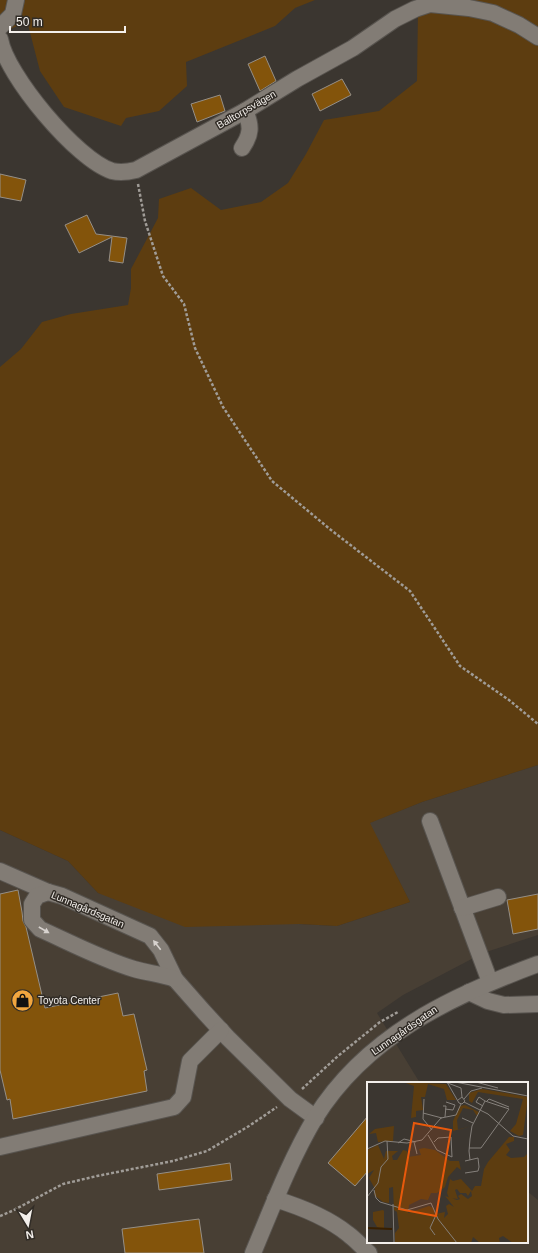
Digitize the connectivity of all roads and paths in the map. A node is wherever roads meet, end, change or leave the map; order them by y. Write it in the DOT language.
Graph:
graph roads {
  1 [pos="16,0"];
  2 [pos="0,27"];
  3 [pos="538,37"];
  4 [pos="0,39"];
  5 [pos="245,111"];
  6 [pos="242,148"];
  7 [pos="136,170"];
  8 [pos="538,724"];
  9 [pos="430,821"];
  10 [pos="0,871"];
  11 [pos="48,892"];
  12 [pos="498,897"];
  13 [pos="462,908"];
  14 [pos="538,964"];
  15 [pos="175,979"];
  16 [pos="490,982"];
  17 [pos="469,992"];
  18 [pos="538,1004"];
  19 [pos="221,1030"];
  20 [pos="316,1118"];
  21 [pos="0,1147"];
  22 [pos="275,1199"];
  23 [pos="370,1249"];
  24 [pos="253,1253"];
  1 -- 2 [label="street"];
  3 -- 5 [label="street, Balltorpsvägen"];
  4 -- 7 [label="street, Balltorpsvägen"];
  5 -- 6 [label="street"];
  5 -- 7 [label="street, Balltorpsvägen"];
  7 -- 8 [label="path"];
  9 -- 13 [label="street"];
  10 -- 11 [label="street"];
  15 -- 11 [label="street, Lunnagårdsgatan, one-way"];
  11 -- 15 [label="street, Lunnagårdsgatan, one-way"];
  12 -- 13 [label="street"];
  13 -- 16 [label="street"];
  14 -- 16 [label="street, Lunnagårdsgatan"];
  15 -- 19 [label="street, Lunnagårdsgatan"];
  16 -- 17 [label="street, Lunnagårdsgatan"];
  17 -- 18 [label="street"];
  17 -- 20 [label="street, Lunnagårdsgatan"];
  19 -- 20 [label="street, Lunnagårdsgatan"];
  19 -- 21 [label="street"];
  20 -- 22 [label="street, Lunnagårdsgatan"];
  22 -- 23 [label="street"];
  22 -- 24 [label="street, Lunnagårdsgatan"];
}
